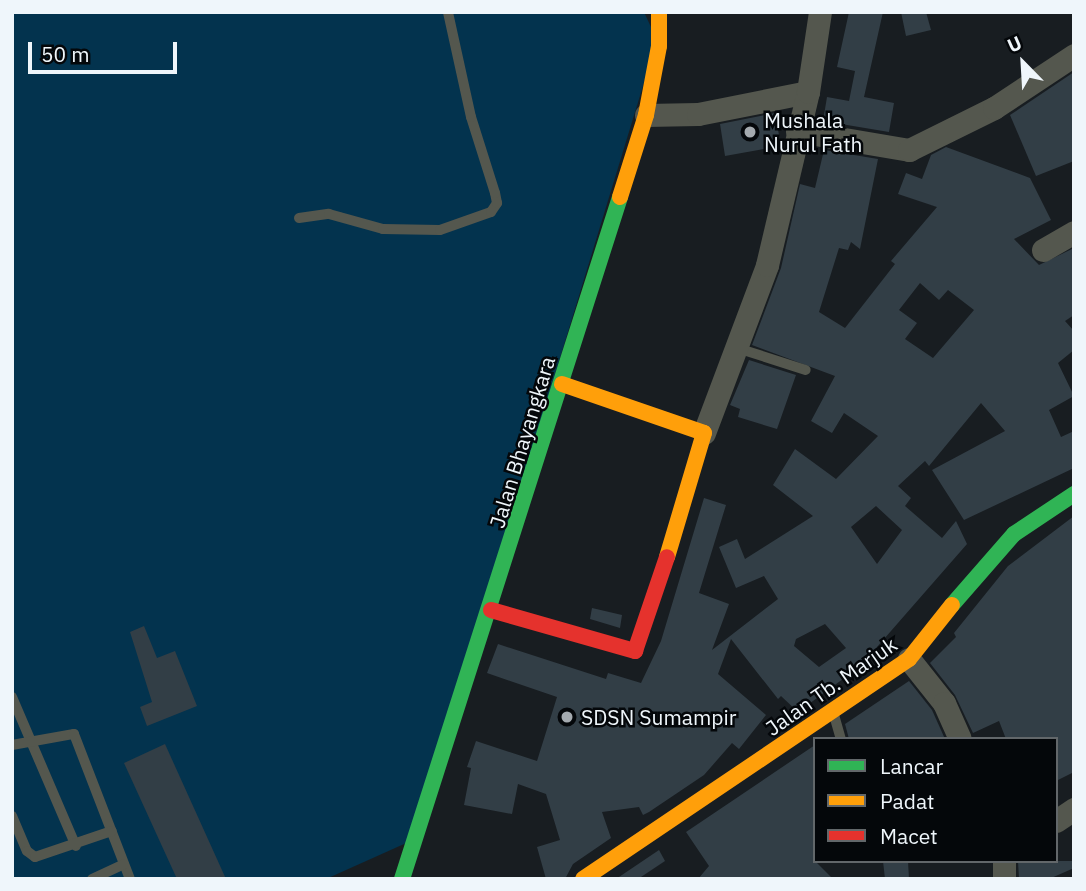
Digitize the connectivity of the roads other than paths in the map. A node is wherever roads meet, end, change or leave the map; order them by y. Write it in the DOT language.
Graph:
graph roads {
  1 [pos="447,12"];
  2 [pos="659,12"];
  3 [pos="820,12"];
  4 [pos="1074,55"];
  5 [pos="808,92"];
  6 [pos="646,115"];
  7 [pos="797,131"];
  8 [pos="299,218"];
  9 [pos="1074,232"];
  10 [pos="1043,250"];
  11 [pos="737,348"];
  12 [pos="806,370"];
  13 [pos="562,384"];
  14 [pos="704,433"];
  15 [pos="1074,494"];
  16 [pos="491,610"];
  17 [pos="909,659"];
  18 [pos="12,697"];
  19 [pos="833,712"];
  20 [pos="840,737"];
  21 [pos="959,737"];
  22 [pos="32,740"];
  23 [pos="12,745"];
  24 [pos="1074,809"];
  25 [pos="12,816"];
  26 [pos="1058,820"];
  27 [pos="112,831"];
  28 [pos="76,846"];
  29 [pos="124,863"];
  30 [pos="92,879"];
  31 [pos="130,879"];
  32 [pos="402,879"];
  33 [pos="583,879"];
  1 -- 8 [label="lane"];
  2 -- 6 [label="street, Jalan Bhayangkara"];
  3 -- 5 [label="street"];
  4 -- 7 [label="street"];
  5 -- 6 [label="street"];
  5 -- 7 [label="street"];
  6 -- 13 [label="street, Jalan Bhayangkara"];
  7 -- 11 [label="street"];
  9 -- 10 [label="street"];
  11 -- 12 [label="lane"];
  11 -- 14 [label="street"];
  13 -- 14 [label="street"];
  13 -- 16 [label="street, Jalan Bhayangkara"];
  14 -- 16 [label="street"];
  15 -- 17 [label="street, Jalan Tb. Marjuk"];
  16 -- 32 [label="street, Jalan Bhayangkara"];
  17 -- 19 [label="street, Jalan Tb. Marjuk"];
  17 -- 21 [label="street"];
  18 -- 22 [label="lane"];
  19 -- 20 [label="lane"];
  19 -- 33 [label="street, Jalan Tb. Marjuk"];
  22 -- 23 [label="lane"];
  22 -- 27 [label="lane"];
  22 -- 28 [label="lane"];
  24 -- 26 [label="street"];
  25 -- 28 [label="lane"];
  27 -- 28 [label="lane"];
  27 -- 29 [label="lane"];
  29 -- 30 [label="lane"];
  29 -- 31 [label="lane"];
}
